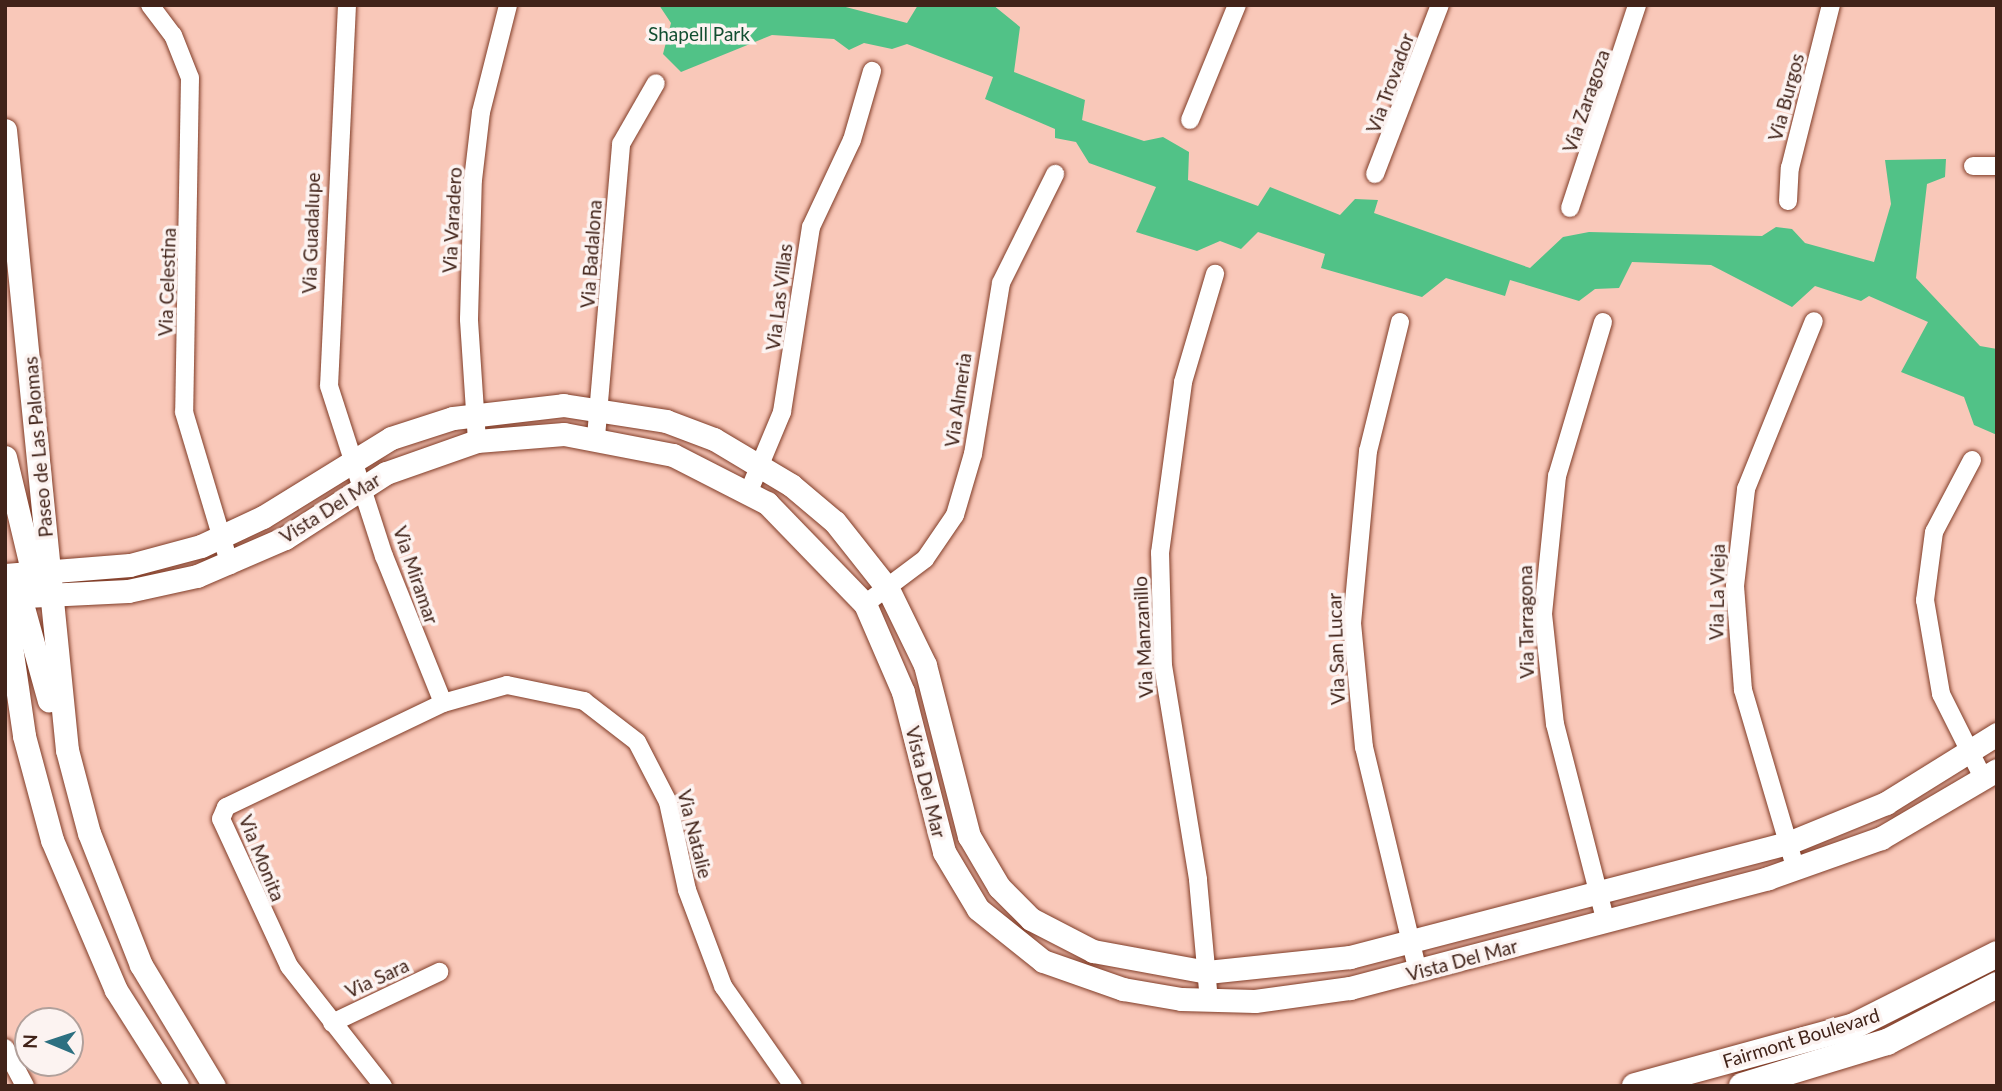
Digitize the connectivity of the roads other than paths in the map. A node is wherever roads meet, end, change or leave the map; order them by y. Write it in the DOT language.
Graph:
graph roads {
  1 [pos="150,5"];
  2 [pos="347,5"];
  3 [pos="508,5"];
  4 [pos="1237,5"];
  5 [pos="1440,5"];
  6 [pos="1637,5"];
  7 [pos="1830,5"];
  8 [pos="872,71"];
  9 [pos="656,83"];
  10 [pos="1190,120"];
  11 [pos="5,130"];
  12 [pos="7,166"];
  13 [pos="1973,166"];
  14 [pos="1997,166"];
  15 [pos="1055,174"];
  16 [pos="1376,174"];
  17 [pos="1788,201"];
  18 [pos="1570,208"];
  19 [pos="5,272"];
  20 [pos="1215,274"];
  21 [pos="28,321"];
  22 [pos="1814,321"];
  23 [pos="1400,322"];
  24 [pos="1602,322"];
  25 [pos="598,407"];
  26 [pos="474,414"];
  27 [pos="596,437"];
  28 [pos="477,441"];
  29 [pos="5,457"];
  30 [pos="350,460"];
  31 [pos="1972,460"];
  32 [pos="762,465"];
  33 [pos="360,486"];
  34 [pos="749,491"];
  35 [pos="221,538"];
  36 [pos="230,565"];
  37 [pos="24,587"];
  38 [pos="888,589"];
  39 [pos="865,604"];
  40 [pos="443,703"];
  41 [pos="64,728"];
  42 [pos="1997,734"];
  43 [pos="1968,754"];
  44 [pos="1990,774"];
  45 [pos="1788,843"];
  46 [pos="1796,870"];
  47 [pos="1598,894"];
  48 [pos="1606,922"];
  49 [pos="1410,942"];
  50 [pos="1997,954"];
  51 [pos="439,972"];
  52 [pos="1208,972"];
  53 [pos="1418,972"];
  54 [pos="1997,985"];
  55 [pos="1209,1001"];
  56 [pos="332,1023"];
  57 [pos="5,1048"];
  58 [pos="25,1086"];
  59 [pos="177,1086"];
  60 [pos="214,1086"];
  61 [pos="383,1086"];
  62 [pos="793,1086"];
  63 [pos="1636,1086"];
  64 [pos="1742,1086"];
  1 -- 35 [label="street, Via Celestina"];
  2 -- 30 [label="street, Via Guadalupe"];
  3 -- 26 [label="street, Via Varadero"];
  4 -- 10 [label="street"];
  5 -- 16 [label="street, Via Trovador"];
  6 -- 18 [label="street, Via Zaragoza"];
  7 -- 17 [label="street, Via Burgos"];
  8 -- 32 [label="street, Via Las Villas"];
  9 -- 25 [label="street, Via Badalona"];
  11 -- 12 [label="street"];
  12 -- 21 [label="street"];
  13 -- 14 [label="street"];
  15 -- 38 [label="street, Via Almeria"];
  19 -- 21 [label="street"];
  20 -- 52 [label="street, Via Manzanillo"];
  21 -- 37 [label="street, Paseo de Las Palomas"];
  22 -- 45 [label="street, Via La Vieja"];
  23 -- 49 [label="street, Via San Lucar"];
  24 -- 47 [label="street, Via Tarragona"];
  25 -- 26 [label="street, Vista Del Mar"];
  25 -- 27 [label="street, Via Badalona"];
  25 -- 32 [label="street, Vista Del Mar"];
  26 -- 28 [label="street, Via Varadero"];
  26 -- 30 [label="street, Vista Del Mar"];
  27 -- 28 [label="street, Vista Del Mar"];
  27 -- 34 [label="street, Vista Del Mar"];
  28 -- 33 [label="street, Vista Del Mar"];
  29 -- 37 [label="street"];
  30 -- 33 [label="street, Via Miramar"];
  30 -- 35 [label="street, Vista Del Mar"];
  31 -- 43 [label="street"];
  32 -- 34 [label="street, Via Las Villas"];
  32 -- 38 [label="street, Vista Del Mar"];
  33 -- 36 [label="street, Vista Del Mar"];
  33 -- 40 [label="street, Via Miramar"];
  34 -- 39 [label="street, Vista Del Mar"];
  35 -- 36 [label="street, Via Celestina"];
  35 -- 37 [label="street"];
  36 -- 37 [label="street, Vista Del Mar"];
  37 -- 41 [label="street"];
  37 -- 41 [label="street"];
  37 -- 59 [label="street"];
  38 -- 39 [label="street, Via Almeria"];
  38 -- 52 [label="street, Vista Del Mar"];
  39 -- 55 [label="street, Vista Del Mar"];
  40 -- 56 [label="street, Via Monita"];
  40 -- 62 [label="street, Via Natalie"];
  41 -- 60 [label="street"];
  42 -- 43 [label="street, Vista Del Mar"];
  43 -- 44 [label="street"];
  43 -- 45 [label="street, Vista Del Mar"];
  44 -- 46 [label="street, Vista Del Mar"];
  45 -- 46 [label="street, Via La Vieja"];
  45 -- 47 [label="street, Vista Del Mar"];
  46 -- 48 [label="street, Vista Del Mar"];
  47 -- 48 [label="street, Via Tarragona"];
  47 -- 49 [label="street, Vista Del Mar"];
  48 -- 53 [label="street, Vista Del Mar"];
  49 -- 52 [label="street, Vista Del Mar"];
  49 -- 53 [label="street, Via San Lucar"];
  50 -- 63 [label="main road, Fairmont Boulevard"];
  51 -- 56 [label="street, Via Sara"];
  52 -- 55 [label="street, Via Manzanillo"];
  53 -- 55 [label="street, Vista Del Mar"];
  54 -- 64 [label="main road, Fairmont Boulevard"];
  56 -- 61 [label="street, Via Monita"];
  57 -- 58 [label="street"];
}
